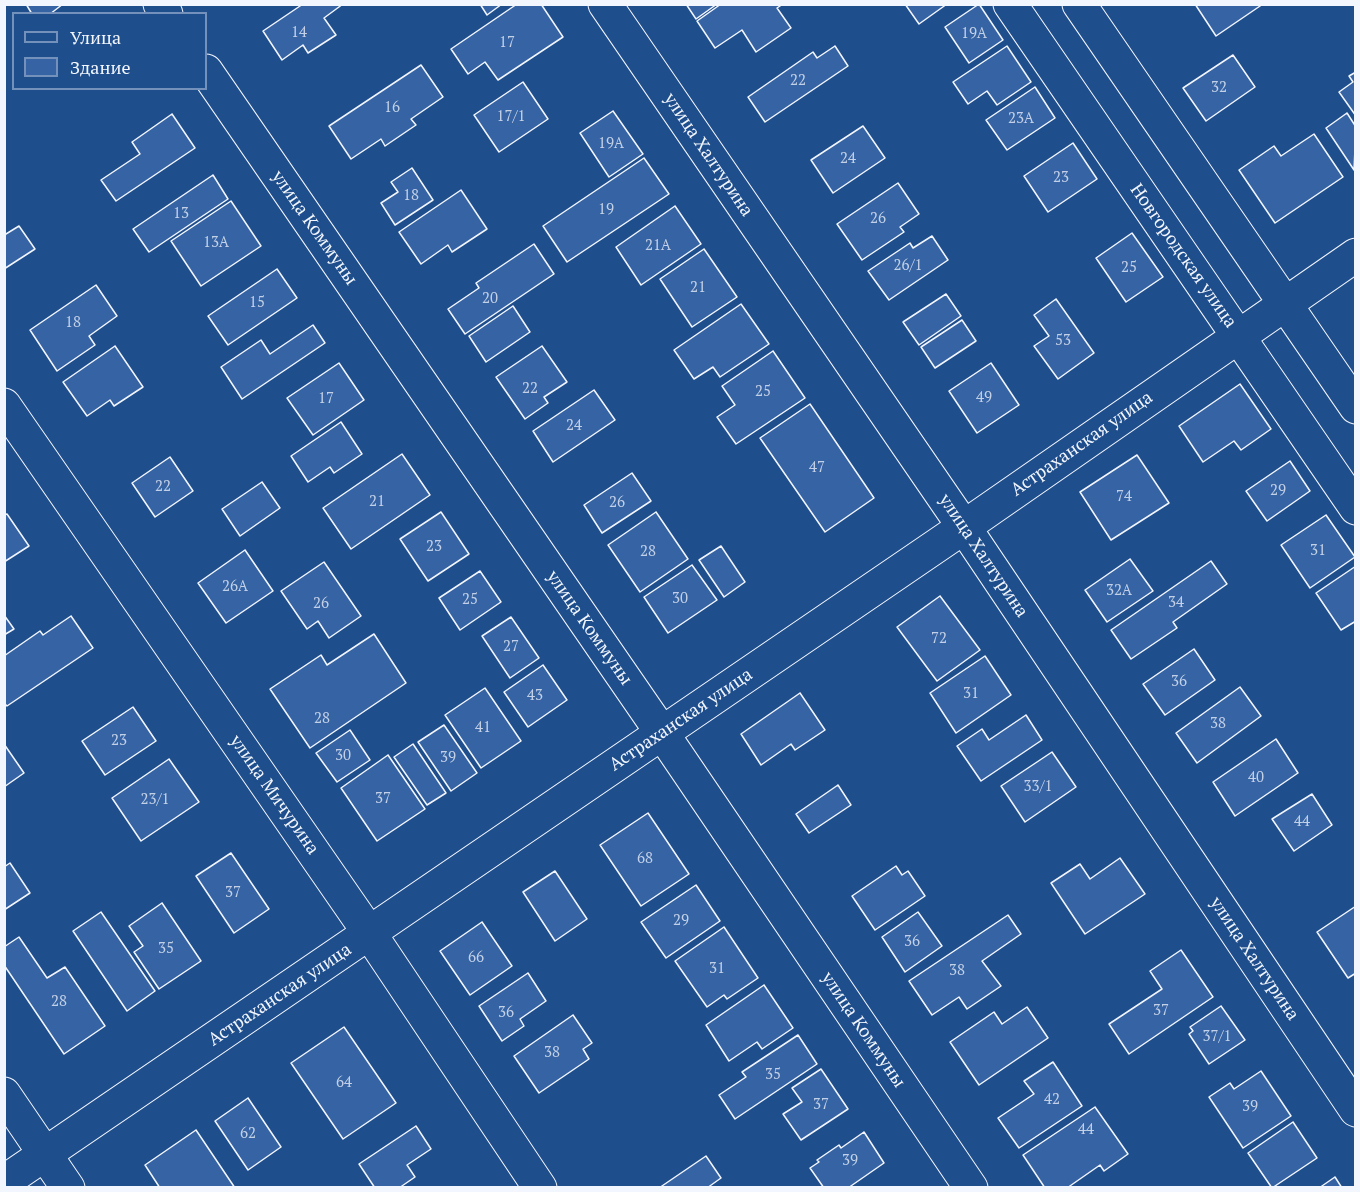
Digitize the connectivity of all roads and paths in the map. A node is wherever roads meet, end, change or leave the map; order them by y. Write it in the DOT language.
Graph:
graph roads {
  1 [pos="605,4"];
  2 [pos="1010,4"];
  3 [pos="1079,4"];
  4 [pos="207,72"];
  5 [pos="1356,255"];
  6 [pos="1285,303"];
  7 [pos="1238,335"];
  8 [pos="4,405"];
  9 [pos="1356,407"];
  10 [pos="1356,508"];
  11 [pos="964,527"];
  12 [pos="662,733"];
  13 [pos="370,934"];
  14 [pos="4,1094"];
  15 [pos="1356,1110"];
  16 [pos="45,1155"];
  17 [pos="4,1182"];
  18 [pos="68,1188"];
  19 [pos="540,1188"];
  20 [pos="971,1188"];
  1 -- 11 [label="street, улица Халтурина"];
  2 -- 7 [label="street, Новгородская улица"];
  3 -- 6 [label="street"];
  4 -- 12 [label="street, улица Коммуны"];
  5 -- 6 [label="street, Астраханская улица"];
  6 -- 7 [label="street, Астраханская улица"];
  6 -- 9 [label="street"];
  7 -- 10 [label="street, Новгородская улица"];
  7 -- 11 [label="street, Астраханская улица"];
  8 -- 13 [label="street, улица Мичурина"];
  11 -- 12 [label="street, Астраханская улица"];
  11 -- 15 [label="street, улица Халтурина"];
  12 -- 13 [label="street, Астраханская улица"];
  12 -- 20 [label="street, улица Коммуны"];
  13 -- 16 [label="street, Астраханская улица"];
  13 -- 19 [label="street, улица Мичурина"];
  14 -- 16 [label="street"];
  16 -- 17 [label="street, Астраханская улица"];
  16 -- 18 [label="street"];
}
